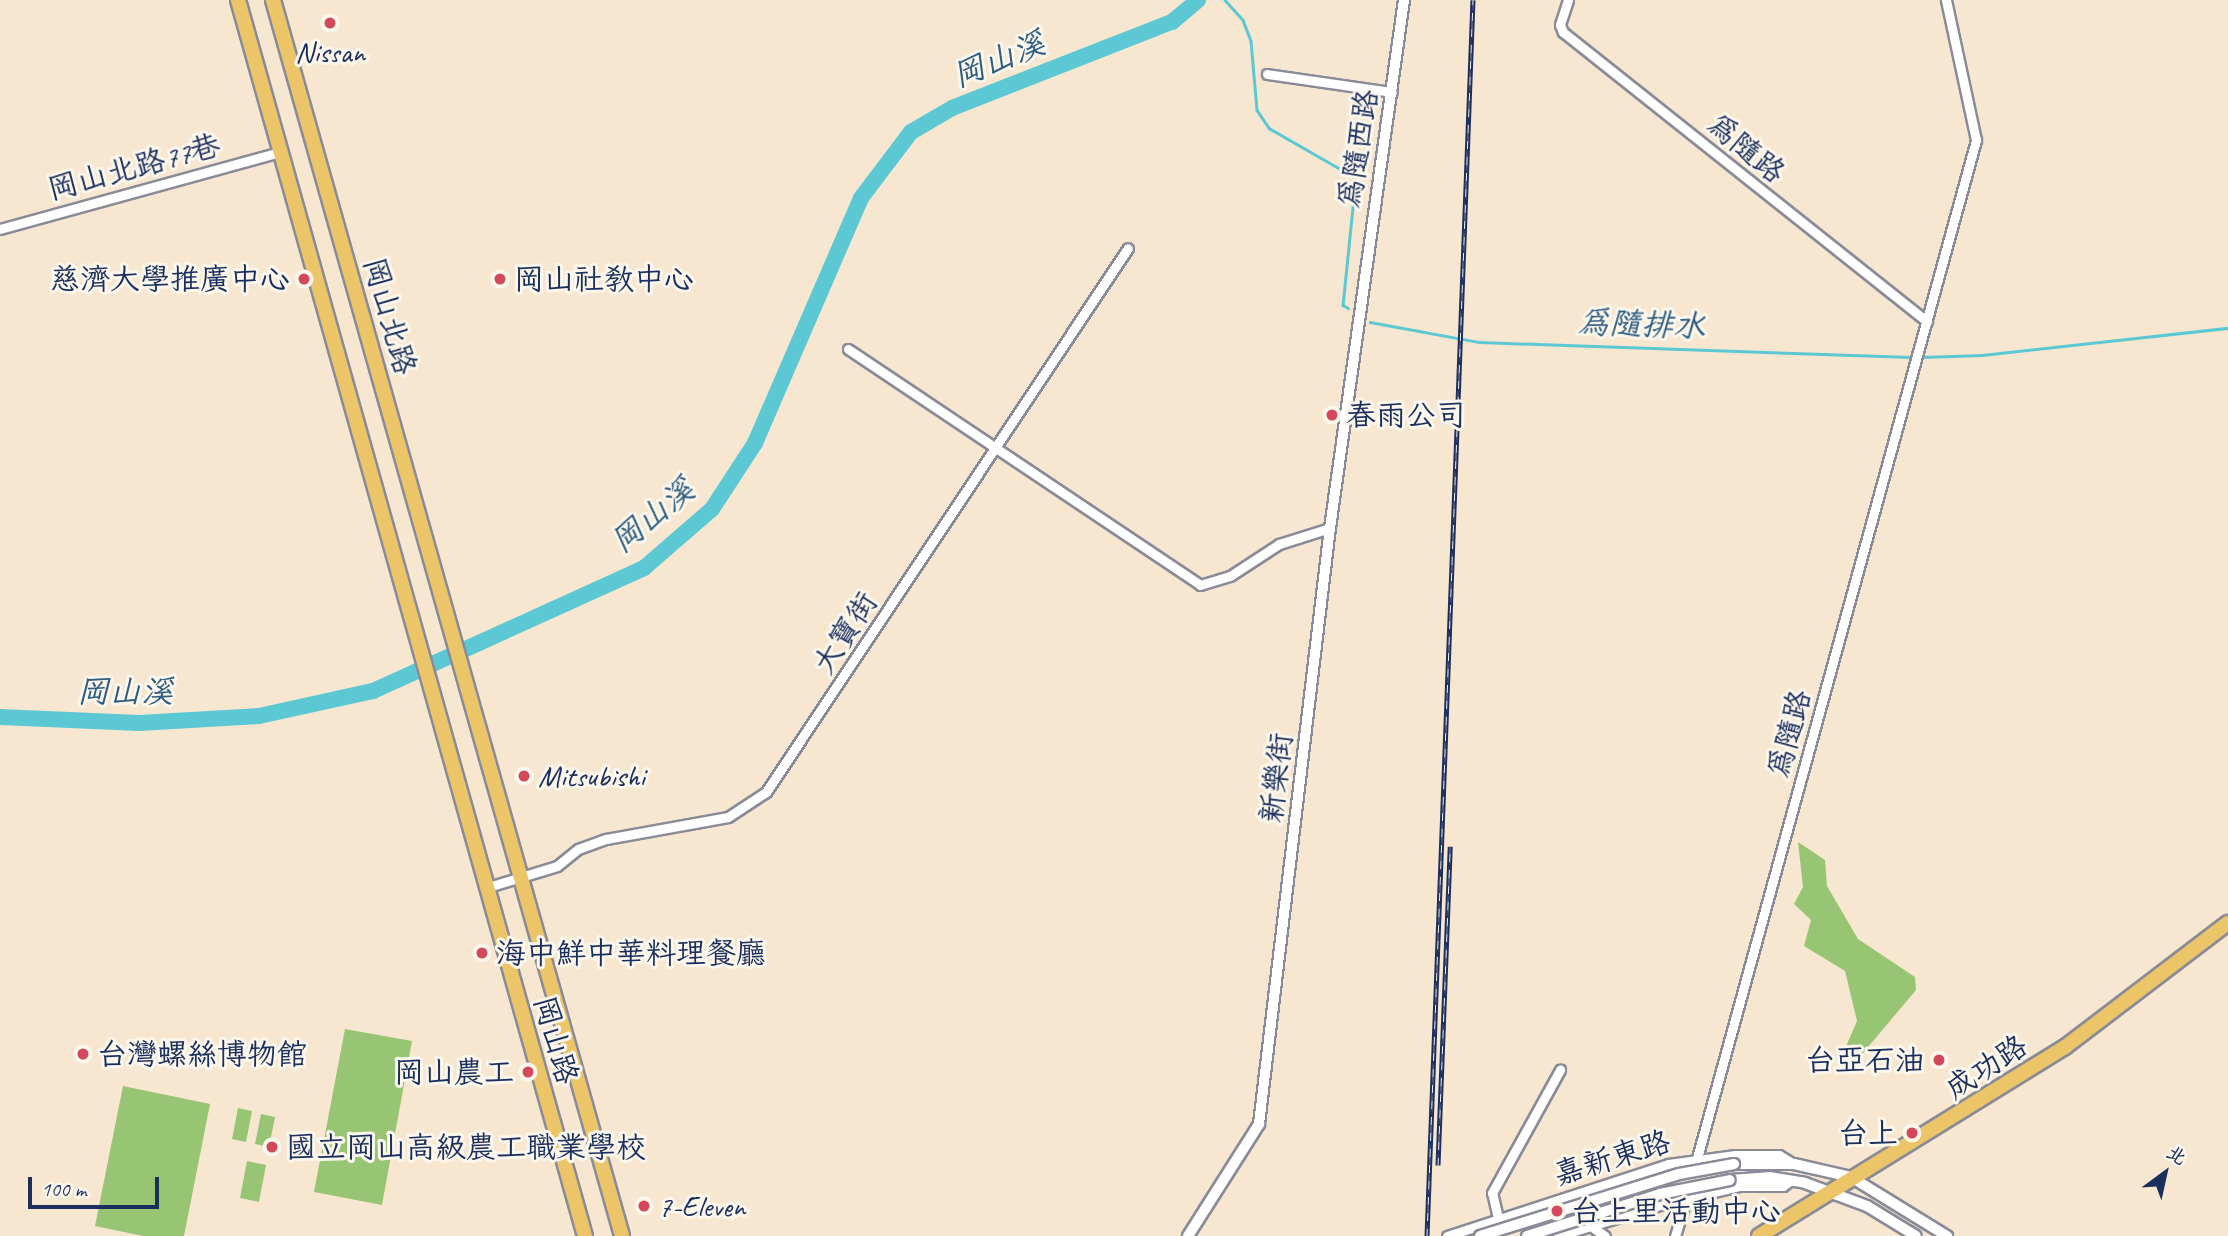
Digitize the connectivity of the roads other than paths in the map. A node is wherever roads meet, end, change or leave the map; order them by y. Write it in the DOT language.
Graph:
graph roads {
  1 [pos="238,0"];
  2 [pos="273,0"];
  3 [pos="1404,0"];
  4 [pos="1568,0"];
  5 [pos="1946,0"];
  6 [pos="1267,75"];
  7 [pos="1392,92"];
  8 [pos="280,152"];
  9 [pos="0,229"];
  10 [pos="1128,248"];
  11 [pos="1359,305"];
  12 [pos="1927,322"];
  13 [pos="848,349"];
  14 [pos="994,449"];
  15 [pos="1330,528"];
  16 [pos="431,696"];
  17 [pos="470,698"];
  18 [pos="521,878"];
  19 [pos="485,888"];
  20 [pos="2228,923"];
  21 [pos="1560,1070"];
  22 [pos="1697,1158"];
  23 [pos="1794,1164"];
  24 [pos="1851,1177"];
  25 [pos="1791,1180"];
  26 [pos="1830,1191"];
  27 [pos="1580,1192"];
  28 [pos="1686,1199"];
  29 [pos="1498,1218"];
  30 [pos="1591,1226"];
  31 [pos="585,1236"];
  32 [pos="622,1236"];
  33 [pos="1188,1236"];
  34 [pos="1447,1236"];
  35 [pos="1480,1236"];
  36 [pos="1527,1236"];
  37 [pos="1558,1236"];
  38 [pos="1605,1236"];
  39 [pos="1675,1236"];
  40 [pos="1759,1236"];
  41 [pos="1916,1236"];
  42 [pos="1947,1236"];
  1 -- 8 [label="main road, 岡山北路"];
  2 -- 17 [label="main road, 岡山北路"];
  3 -- 7 [label="street, 為隨西路"];
  4 -- 12 [label="street, 為隨路"];
  5 -- 12 [label="street, 為隨路"];
  6 -- 7 [label="street"];
  7 -- 11 [label="street, 為隨西路"];
  8 -- 9 [label="street, 岡山北路77巷"];
  8 -- 16 [label="main road, 岡山北路"];
  10 -- 14 [label="street, 大寶街"];
  11 -- 15 [label="street, 新樂街"];
  12 -- 22 [label="street, 為隨路"];
  13 -- 14 [label="street"];
  14 -- 15 [label="street"];
  14 -- 18 [label="street, 大寶街"];
  15 -- 33 [label="street, 新樂街"];
  16 -- 19 [label="main road, 岡山路"];
  17 -- 18 [label="main road, 岡山路"];
  18 -- 19 [label="street, 大寶街"];
  18 -- 32 [label="main road, 岡山路"];
  19 -- 31 [label="main road, 岡山路"];
  20 -- 24 [label="main road, 成功路"];
  21 -- 29 [label="street"];
  22 -- 23 [label="street, 嘉新東路"];
  22 -- 27 [label="street, 嘉新東路"];
  23 -- 24 [label="street, 嘉新東路"];
  23 -- 35 [label="street, 嘉新東路, bridge"];
  24 -- 26 [label="main road, 成功路"];
  24 -- 42 [label="street, 嘉新東路"];
  25 -- 26 [label="street, 嘉新東路"];
  25 -- 28 [label="street, 嘉新東路"];
  25 -- 36 [label="street, 嘉新東路, bridge"];
  26 -- 40 [label="main road, 成功路"];
  26 -- 41 [label="street, 嘉新東路"];
  27 -- 29 [label="street, 嘉新東路"];
  27 -- 30 [label="street"];
  28 -- 30 [label="street, 嘉新東路"];
  28 -- 39 [label="street"];
  29 -- 34 [label="street, 嘉新東路"];
  30 -- 37 [label="street, 嘉新東路"];
  30 -- 38 [label="street"];
}
